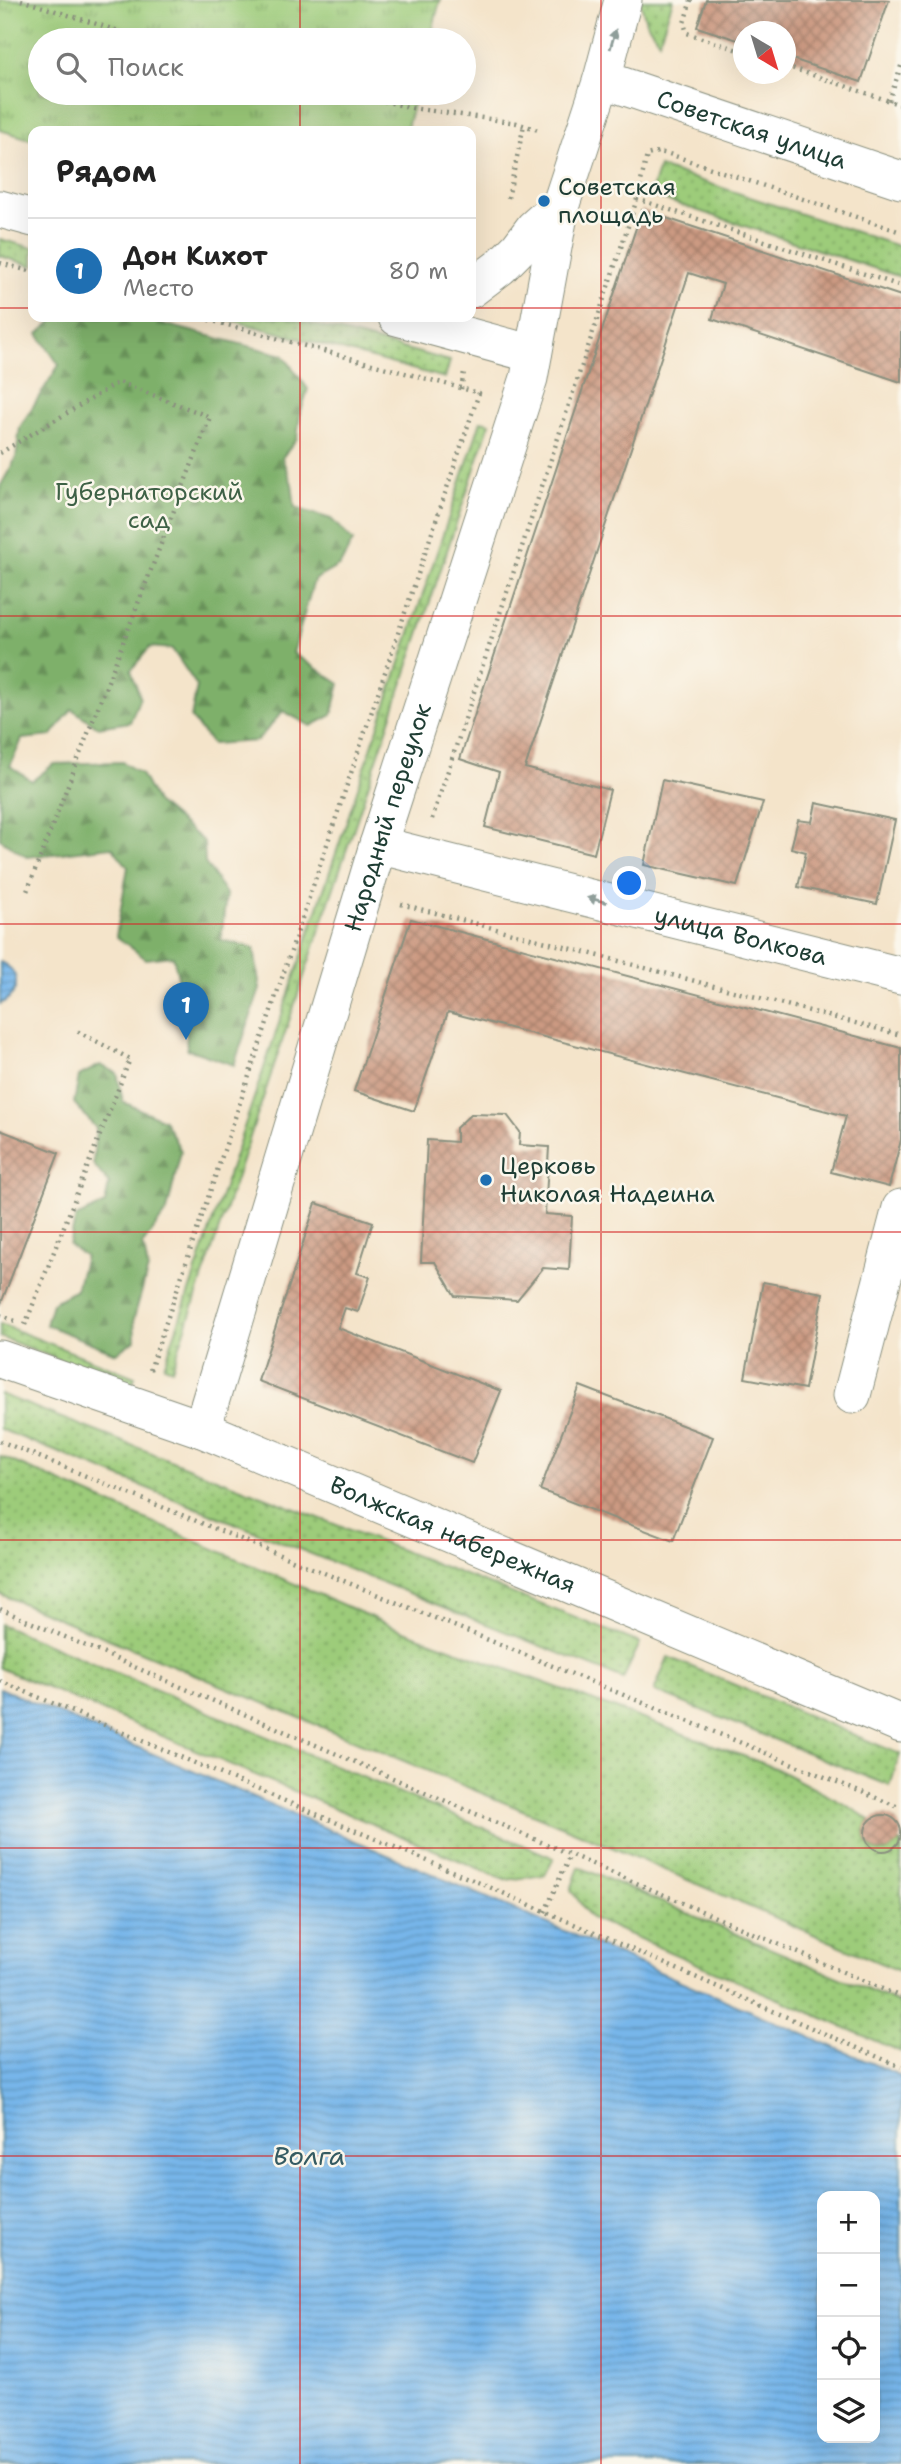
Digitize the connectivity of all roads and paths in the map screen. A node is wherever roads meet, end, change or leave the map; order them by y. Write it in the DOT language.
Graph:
graph roads {
  1 [pos="21,0"];
  2 [pos="624,0"];
  3 [pos="691,0"];
  4 [pos="109,28"];
  5 [pos="733,48"];
  6 [pos="901,66"];
  7 [pos="796,69"];
  8 [pos="602,79"];
  9 [pos="889,101"];
  10 [pos="400,105"];
  11 [pos="901,105"];
  12 [pos="541,131"];
  13 [pos="901,180"];
  14 [pos="637,199"];
  15 [pos="561,204"];
  16 [pos="0,209"];
  17 [pos="28,217"];
  18 [pos="901,232"];
  19 [pos="0,263"];
  20 [pos="28,271"];
  21 [pos="476,285"];
  22 [pos="901,286"];
  23 [pos="216,322"];
  24 [pos="415,322"];
  25 [pos="533,354"];
  26 [pos="0,453"];
  27 [pos="430,822"];
  28 [pos="377,845"];
  29 [pos="26,894"];
  30 [pos="391,901"];
  31 [pos="901,976"];
  32 [pos="75,1030"];
  33 [pos="901,1035"];
  34 [pos="901,1208"];
  35 [pos="25,1325"];
  36 [pos="0,1359"];
  37 [pos="149,1373"];
  38 [pos="852,1395"];
  39 [pos="202,1429"];
  40 [pos="0,1441"];
  41 [pos="0,1609"];
  42 [pos="0,1681"];
  43 [pos="901,1724"];
  44 [pos="901,1808"];
  45 [pos="570,1855"];
  46 [pos="545,1912"];
  47 [pos="901,1997"];
  48 [pos="901,2067"];
  1 -- 4 [label="path"];
  8 -- 2 [label="street, one-way"];
  3 -- 5 [label="path"];
  6 -- 9 [label="path"];
  7 -- 9 [label="path"];
  8 -- 13 [label="street, Советская улица"];
  8 -- 15 [label="street"];
  9 -- 11 [label="path"];
  10 -- 12 [label="path"];
  14 -- 18 [label="path"];
  14 -- 22 [label="path"];
  14 -- 27 [label="path"];
  15 -- 21 [label="street"];
  15 -- 25 [label="street, Народный переулок"];
  16 -- 17 [label="street"];
  19 -- 20 [label="path"];
  23 -- 37 [label="path"];
  24 -- 25 [label="street"];
  25 -- 28 [label="street, Народный переулок"];
  26 -- 29 [label="path"];
  31 -- 28 [label="street, улица Волкова, one-way"];
  28 -- 39 [label="street, Народный переулок"];
  30 -- 33 [label="path"];
  32 -- 35 [label="path"];
  34 -- 38 [label="street"];
  36 -- 39 [label="street, Волжская набережная"];
  39 -- 43 [label="street, Волжская набережная"];
  40 -- 44 [label="path"];
  41 -- 45 [label="path"];
  42 -- 46 [label="path"];
  45 -- 46 [label="path"];
  45 -- 47 [label="path"];
  46 -- 48 [label="path"];
}
